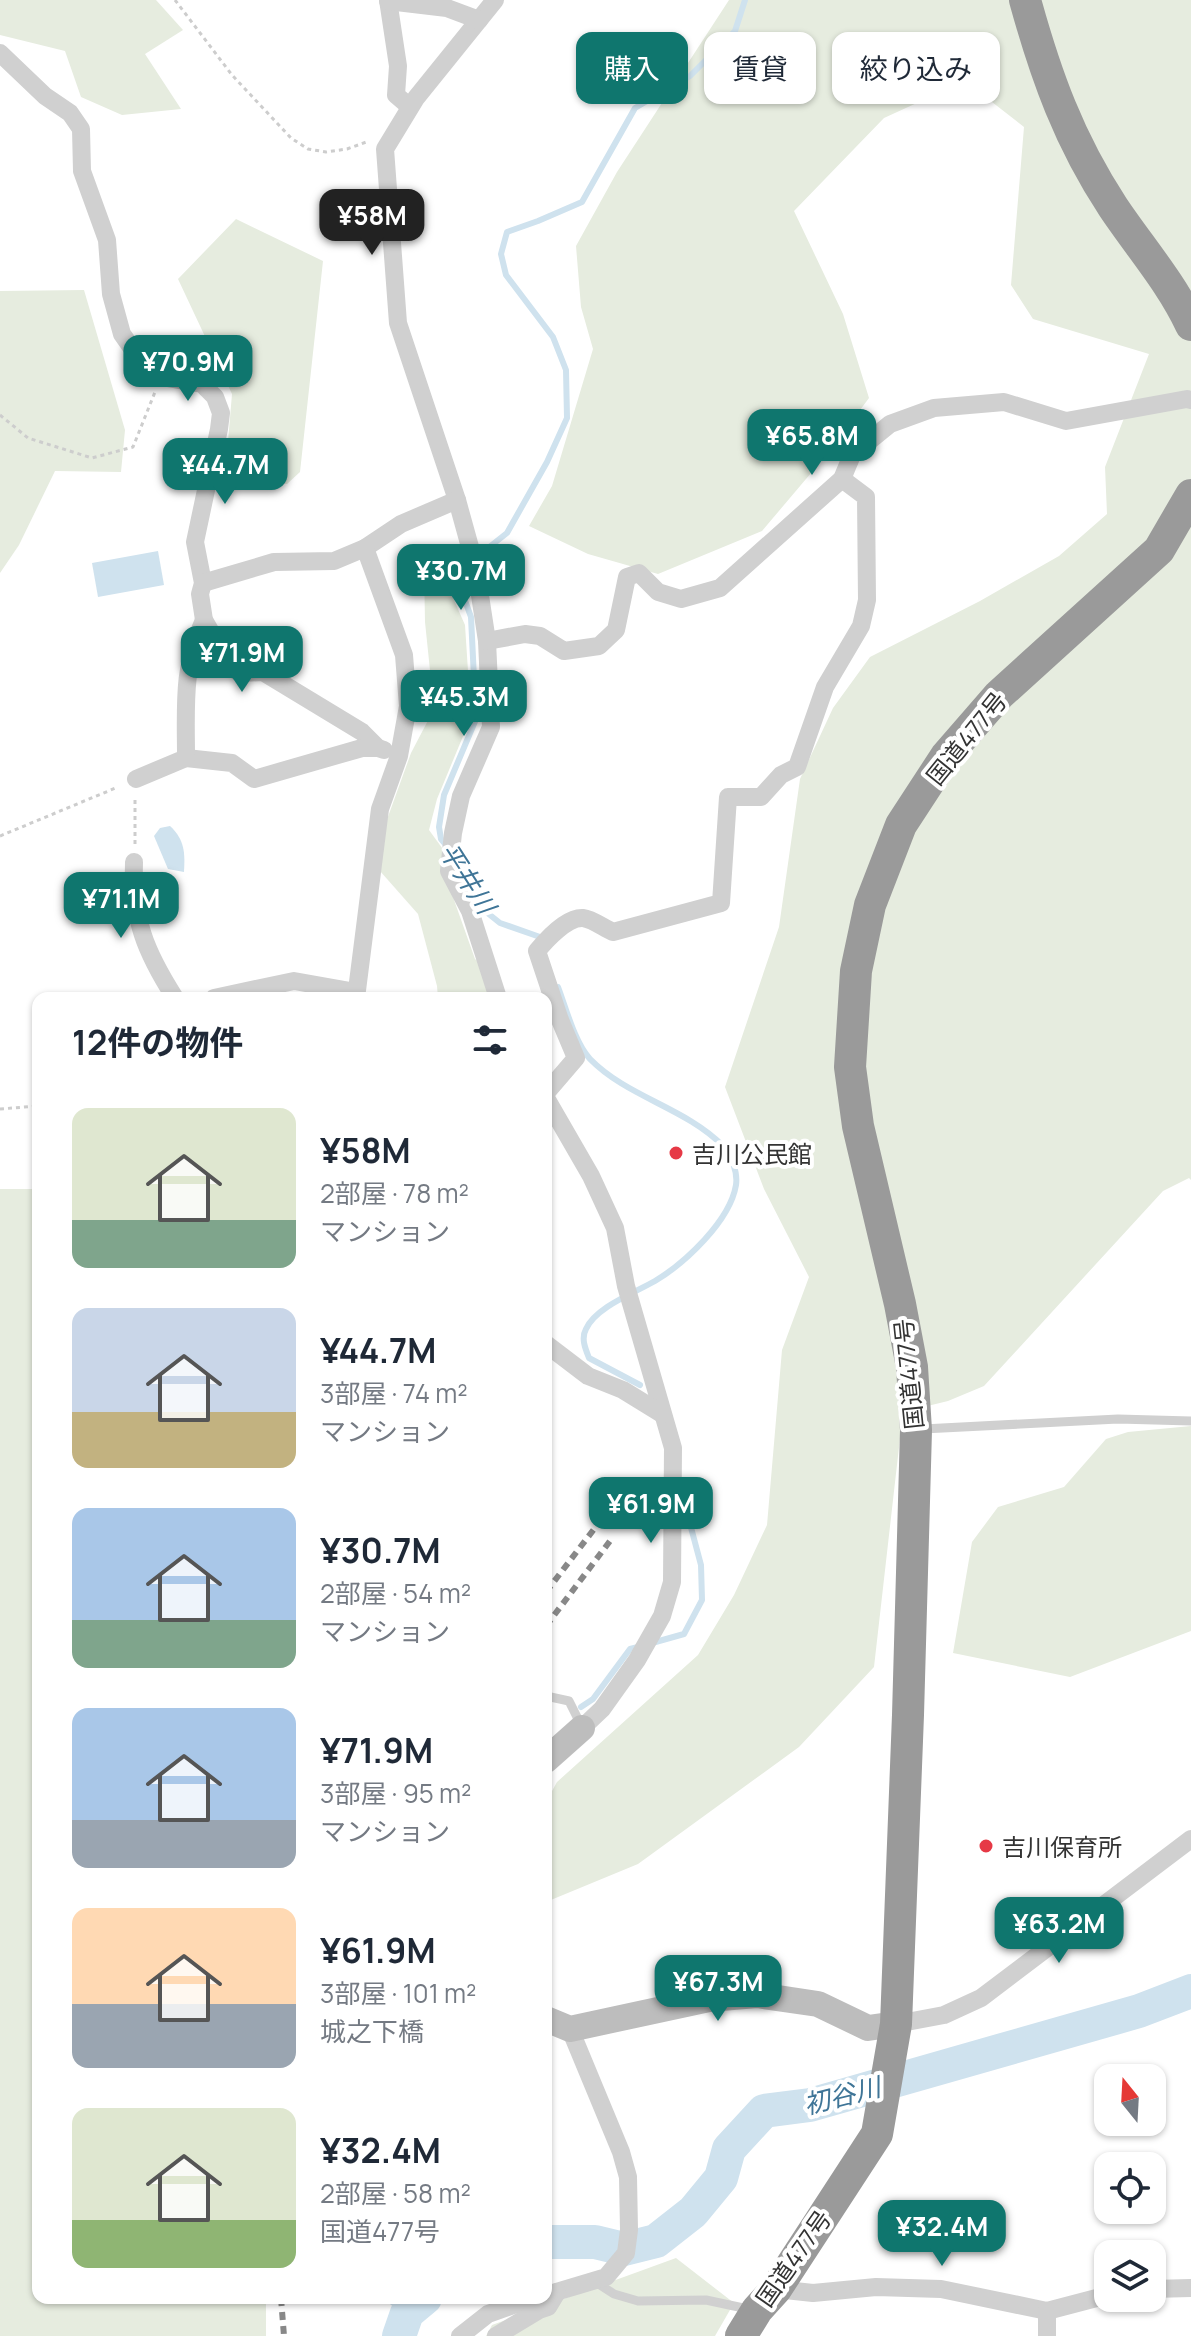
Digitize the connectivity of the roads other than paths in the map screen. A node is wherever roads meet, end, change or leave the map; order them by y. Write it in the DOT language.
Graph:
graph roads {
  1 [pos="388,0"];
  2 [pos="495,0"];
  3 [pos="1025,0"];
  4 [pos="479,20"];
  5 [pos="0,53"];
  6 [pos="410,107"];
  7 [pos="1191,325"];
  8 [pos="1191,400"];
  9 [pos="842,479"];
  10 [pos="1191,495"];
  11 [pos="457,500"];
  12 [pos="365,548"];
  13 [pos="203,583"];
  14 [pos="204,620"];
  15 [pos="487,641"];
  16 [pos="378,748"];
  17 [pos="399,756"];
  18 [pos="186,758"];
  19 [pos="136,779"];
  20 [pos="134,862"];
  21 [pos="171,992"];
  22 [pos="242,992"];
  23 [pos="343,992"];
  24 [pos="356,992"];
  25 [pos="496,992"];
  26 [pos="551,992"];
  27 [pos="552,996"];
  28 [pos="552,1088"];
  29 [pos="552,1106"];
  30 [pos="552,1349"];
  31 [pos="662,1414"];
  32 [pos="1191,1421"];
  33 [pos="916,1430"];
  34 [pos="552,1697"];
  35 [pos="582,1728"];
  36 [pos="552,1755"];
  37 [pos="1191,1839"];
  38 [pos="558,2024"];
  39 [pos="896,2024"];
  40 [pos="594,2281"];
  41 [pos="1191,2288"];
  42 [pos="1166,2289"];
  43 [pos="552,2293"];
  44 [pos="1094,2299"];
  45 [pos="516,2304"];
  46 [pos="549,2304"];
  47 [pos="1047,2311"];
  48 [pos="758,2312"];
  49 [pos="460,2336"];
  50 [pos="496,2336"];
  51 [pos="1047,2336"];
  1 -- 4 [label="street"];
  1 -- 6 [label="street"];
  2 -- 4 [label="street"];
  3 -- 7 [label="highway"];
  4 -- 6 [label="street"];
  5 -- 13 [label="street"];
  6 -- 11 [label="street"];
  8 -- 9 [label="street"];
  9 -- 15 [label="street"];
  9 -- 26 [label="street"];
  10 -- 33 [label="highway, 国道477号"];
  11 -- 12 [label="street"];
  11 -- 15 [label="street"];
  12 -- 13 [label="street"];
  12 -- 17 [label="street"];
  13 -- 14 [label="street"];
  14 -- 16 [label="street"];
  14 -- 18 [label="street"];
  15 -- 25 [label="street"];
  16 -- 17 [label="street"];
  16 -- 18 [label="street"];
  17 -- 24 [label="street"];
  18 -- 19 [label="street"];
  20 -- 21 [label="street"];
  22 -- 23 [label="street"];
  27 -- 28 [label="street"];
  29 -- 31 [label="street"];
  30 -- 31 [label="street"];
  31 -- 35 [label="street"];
  32 -- 33 [label="lane"];
  33 -- 39 [label="highway, 国道477号"];
  34 -- 35 [label="lane"];
  35 -- 36 [label="street"];
  37 -- 39 [label="street"];
  38 -- 39 [label="street"];
  38 -- 40 [label="street"];
  39 -- 48 [label="highway, 国道477号"];
  40 -- 43 [label="street"];
  40 -- 48 [label="lane"];
  41 -- 42 [label="street"];
  44 -- 47 [label="street"];
  45 -- 49 [label="street"];
  46 -- 50 [label="street"];
  47 -- 48 [label="street"];
  47 -- 51 [label="street"];
}
